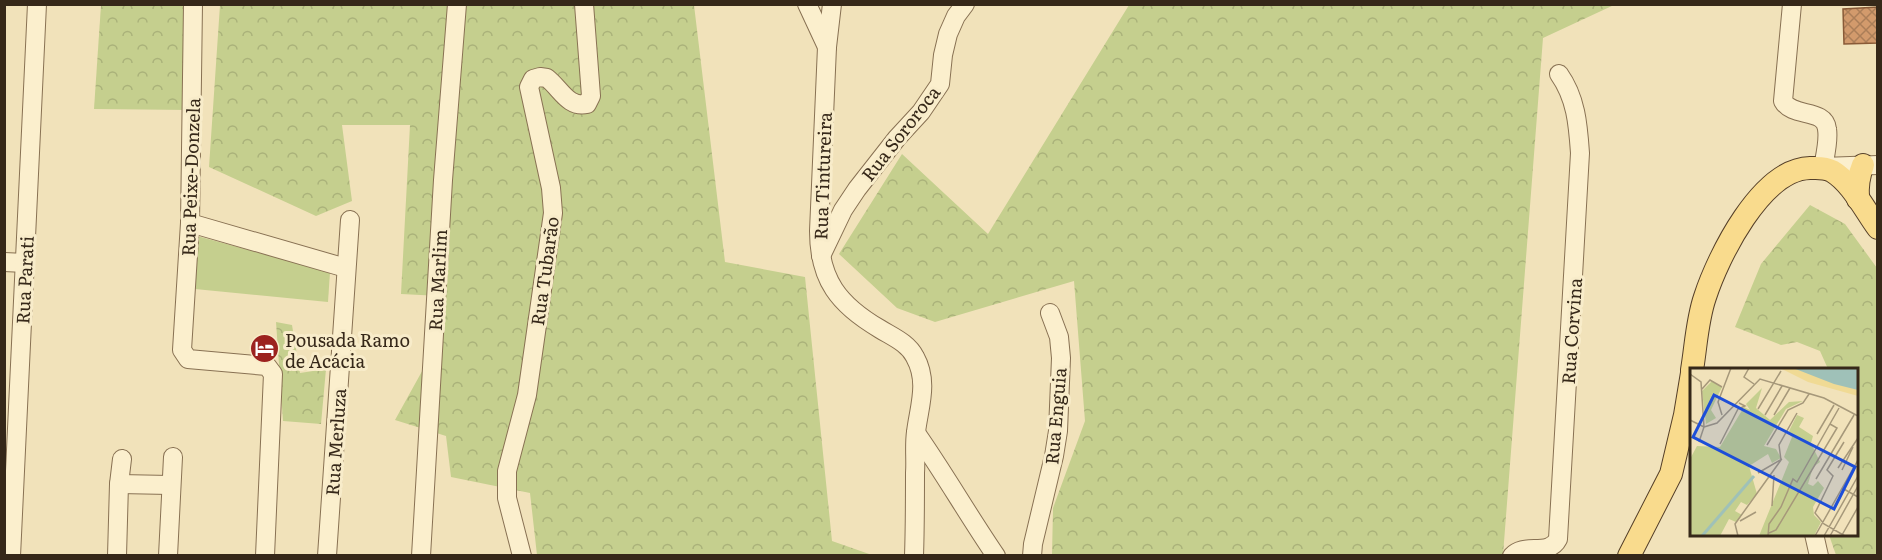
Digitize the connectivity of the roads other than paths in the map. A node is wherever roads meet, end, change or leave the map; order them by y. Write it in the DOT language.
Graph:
graph roads {
  1 [pos="37,4"];
  2 [pos="193,4"];
  3 [pos="457,4"];
  4 [pos="584,4"];
  5 [pos="807,4"];
  6 [pos="832,4"];
  7 [pos="965,4"];
  8 [pos="1792,4"];
  9 [pos="827,47"];
  10 [pos="1559,74"];
  11 [pos="1870,165"];
  12 [pos="1819,173"];
  13 [pos="1858,199"];
  14 [pos="350,220"];
  15 [pos="190,223"];
  16 [pos="1875,224"];
  17 [pos="820,258"];
  18 [pos="4,262"];
  19 [pos="25,263"];
  20 [pos="346,268"];
  21 [pos="1050,313"];
  22 [pos="1693,368"];
  23 [pos="1690,387"];
  24 [pos="916,433"];
  25 [pos="173,457"];
  26 [pos="122,459"];
  27 [pos="119,484"];
  28 [pos="170,485"];
  29 [pos="1814,536"];
  30 [pos="11,555"];
  31 [pos="117,555"];
  32 [pos="168,555"];
  33 [pos="265,555"];
  34 [pos="327,555"];
  35 [pos="421,555"];
  36 [pos="522,555"];
  37 [pos="914,555"];
  38 [pos="996,555"];
  39 [pos="1032,555"];
  40 [pos="1512,555"];
  41 [pos="1629,555"];
  42 [pos="1818,555"];
  1 -- 19 [label="street, Rua Parati"];
  2 -- 15 [label="street, Rua Peixe-Donzela"];
  3 -- 35 [label="street, Rua Marlim"];
  4 -- 36 [label="street, Rua Tubarão"];
  5 -- 9 [label="street"];
  6 -- 9 [label="street, Rua Tintureira"];
  7 -- 17 [label="street, Rua Sororoca"];
  8 -- 12 [label="street"];
  9 -- 17 [label="street, Rua Tintureira"];
  10 -- 40 [label="street, Rua Corvina"];
  11 -- 12 [label="street"];
  11 -- 13 [label="main road"];
  12 -- 13 [label="main road"];
  12 -- 16 [label="main road"];
  12 -- 22 [label="main road"];
  13 -- 16 [label="main road"];
  14 -- 20 [label="street, Rua Merluza"];
  15 -- 20 [label="street"];
  15 -- 33 [label="street, Rua Peixe-Donzela"];
  17 -- 24 [label="street, Rua Tintureira"];
  18 -- 19 [label="street"];
  19 -- 30 [label="street, Rua Parati"];
  20 -- 34 [label="street, Rua Merluza"];
  21 -- 39 [label="street, Rua Enguia"];
  23 -- 41 [label="main road"];
  24 -- 37 [label="street, Rua Tintureira"];
  24 -- 38 [label="street"];
  25 -- 28 [label="street"];
  26 -- 27 [label="street"];
  27 -- 28 [label="street"];
  27 -- 31 [label="street"];
  28 -- 32 [label="street"];
  29 -- 42 [label="street"];
}
